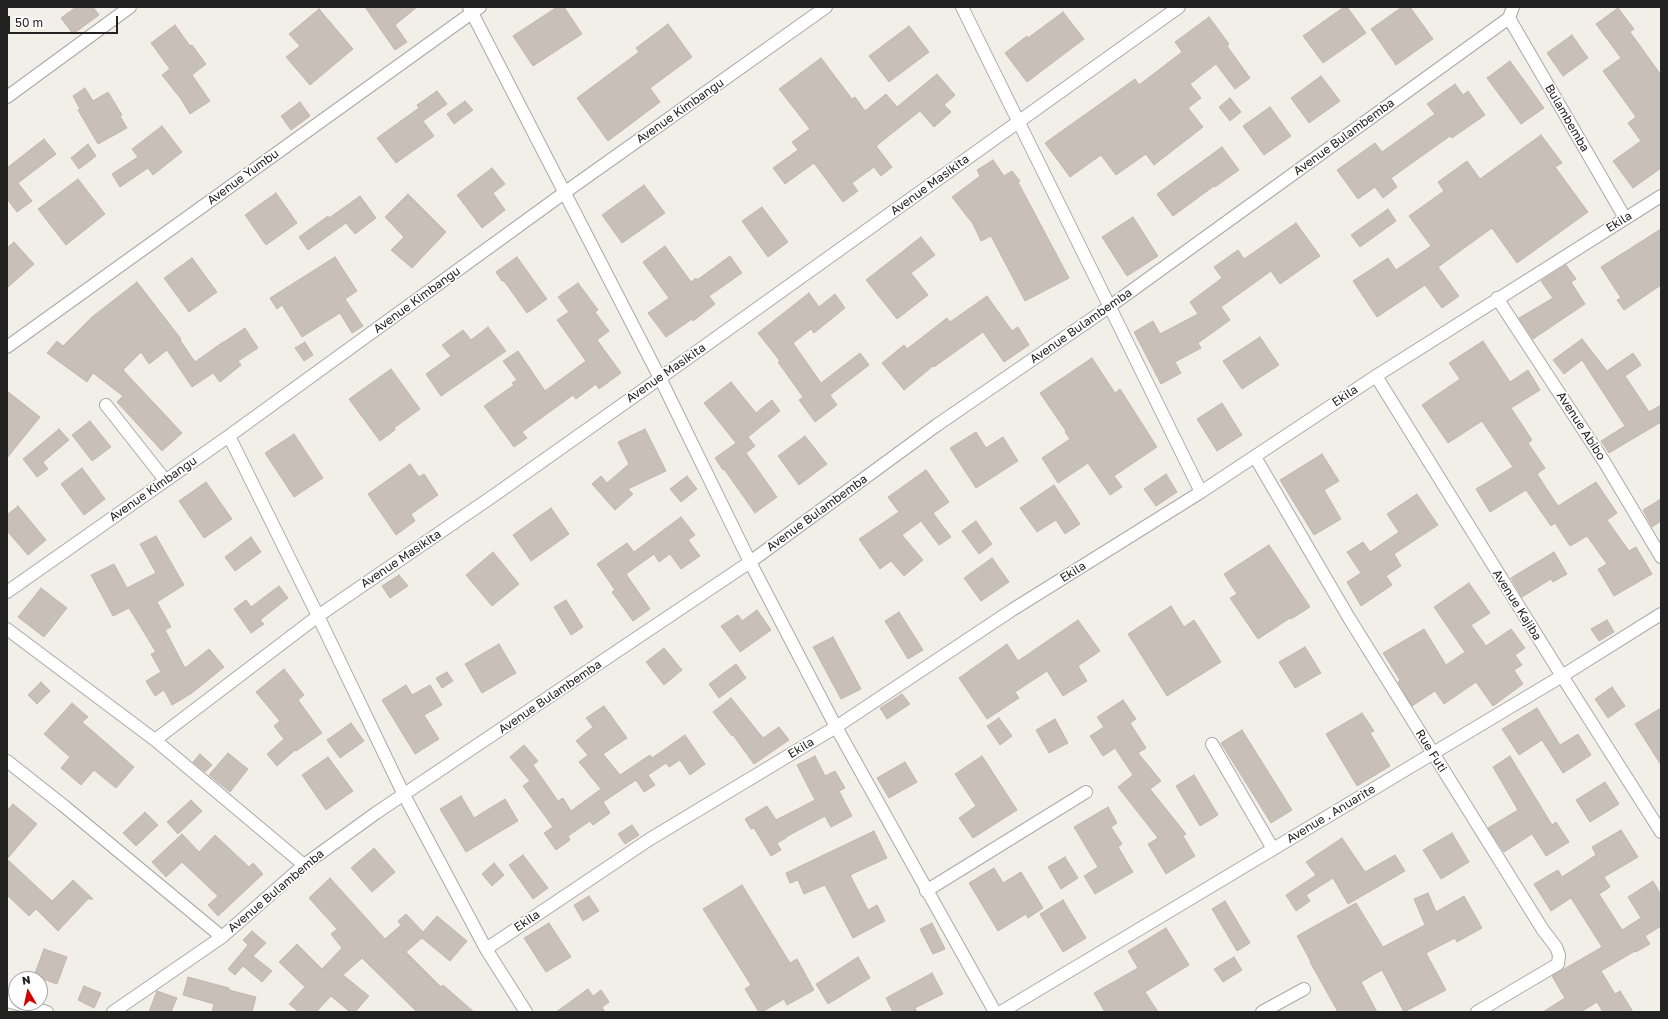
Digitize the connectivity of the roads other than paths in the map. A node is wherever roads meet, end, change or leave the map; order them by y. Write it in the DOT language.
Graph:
graph roads {
  1 [pos="130,7"];
  2 [pos="826,7"];
  3 [pos="962,7"];
  4 [pos="1179,7"];
  5 [pos="474,9"];
  6 [pos="1511,13"];
  7 [pos="7,97"];
  8 [pos="1018,123"];
  9 [pos="564,193"];
  10 [pos="1661,196"];
  11 [pos="1624,218"];
  12 [pos="1497,298"];
  13 [pos="1109,307"];
  14 [pos="7,347"];
  15 [pos="1376,376"];
  16 [pos="660,378"];
  17 [pos="106,405"];
  18 [pos="229,436"];
  19 [pos="1255,457"];
  20 [pos="166,480"];
  21 [pos="1201,492"];
  22 [pos="1661,557"];
  23 [pos="750,562"];
  24 [pos="7,592"];
  25 [pos="1661,614"];
  26 [pos="318,616"];
  27 [pos="7,629"];
  28 [pos="1562,676"];
  29 [pos="836,727"];
  30 [pos="155,740"];
  31 [pos="1212,744"];
  32 [pos="1432,753"];
  33 [pos="7,761"];
  34 [pos="1086,792"];
  35 [pos="404,794"];
  36 [pos="1661,832"];
  37 [pos="1273,849"];
  38 [pos="304,865"];
  39 [pos="926,891"];
  40 [pos="222,937"];
  41 [pos="486,948"];
  42 [pos="1304,989"];
  43 [pos="7,1001"];
  44 [pos="47,1012"];
  45 [pos="114,1012"];
  46 [pos="526,1012"];
  47 [pos="995,1012"];
  48 [pos="1000,1012"];
  49 [pos="1262,1012"];
  50 [pos="1477,1012"];
  1 -- 7 [label="street"];
  2 -- 9 [label="street, Avenue Kimbangu"];
  3 -- 8 [label="street"];
  4 -- 8 [label="street, Avenue Masikita"];
  5 -- 9 [label="street"];
  5 -- 14 [label="street, Avenue Yumbu"];
  6 -- 11 [label="street, Bulambemba"];
  6 -- 13 [label="street, Avenue Bulambemba"];
  8 -- 13 [label="street"];
  8 -- 16 [label="street, Avenue Masikita"];
  9 -- 16 [label="street"];
  9 -- 18 [label="street, Avenue Kimbangu"];
  10 -- 11 [label="street, Ekila"];
  11 -- 12 [label="street, Ekila"];
  12 -- 15 [label="street, Ekila"];
  12 -- 22 [label="street, Avenue Abibo"];
  13 -- 21 [label="street"];
  13 -- 23 [label="street, Avenue Bulambemba"];
  15 -- 19 [label="street, Ekila"];
  15 -- 28 [label="street, Avenue Kajiba"];
  16 -- 23 [label="street"];
  16 -- 26 [label="street, Avenue Masikita"];
  17 -- 20 [label="street"];
  18 -- 20 [label="street, Avenue Kimbangu"];
  18 -- 26 [label="street"];
  19 -- 21 [label="street, Ekila"];
  19 -- 32 [label="street, Rue Futi"];
  20 -- 24 [label="street, Avenue Kimbangu"];
  21 -- 29 [label="street, Ekila"];
  23 -- 29 [label="street"];
  23 -- 35 [label="street, Avenue Bulambemba"];
  25 -- 28 [label="street, Avenue . Anuarite"];
  26 -- 30 [label="street, Avenue Masikita"];
  26 -- 35 [label="street"];
  27 -- 30 [label="street"];
  28 -- 32 [label="street, Avenue . Anuarite"];
  28 -- 36 [label="street, Avenue Kajiba"];
  29 -- 39 [label="street"];
  29 -- 41 [label="street, Ekila"];
  30 -- 38 [label="street"];
  31 -- 37 [label="street"];
  32 -- 37 [label="street, Avenue . Anuarite"];
  32 -- 50 [label="street, Rue Futi"];
  33 -- 40 [label="street"];
  34 -- 39 [label="street"];
  35 -- 38 [label="street, Avenue Bulambemba"];
  35 -- 41 [label="street"];
  37 -- 48 [label="street, Avenue . Anuarite"];
  38 -- 40 [label="street, Avenue Bulambemba"];
  39 -- 47 [label="street"];
  40 -- 45 [label="street, Avenue Bulambemba"];
  41 -- 46 [label="street"];
  42 -- 49 [label="street"];
  43 -- 44 [label="street"];
}
